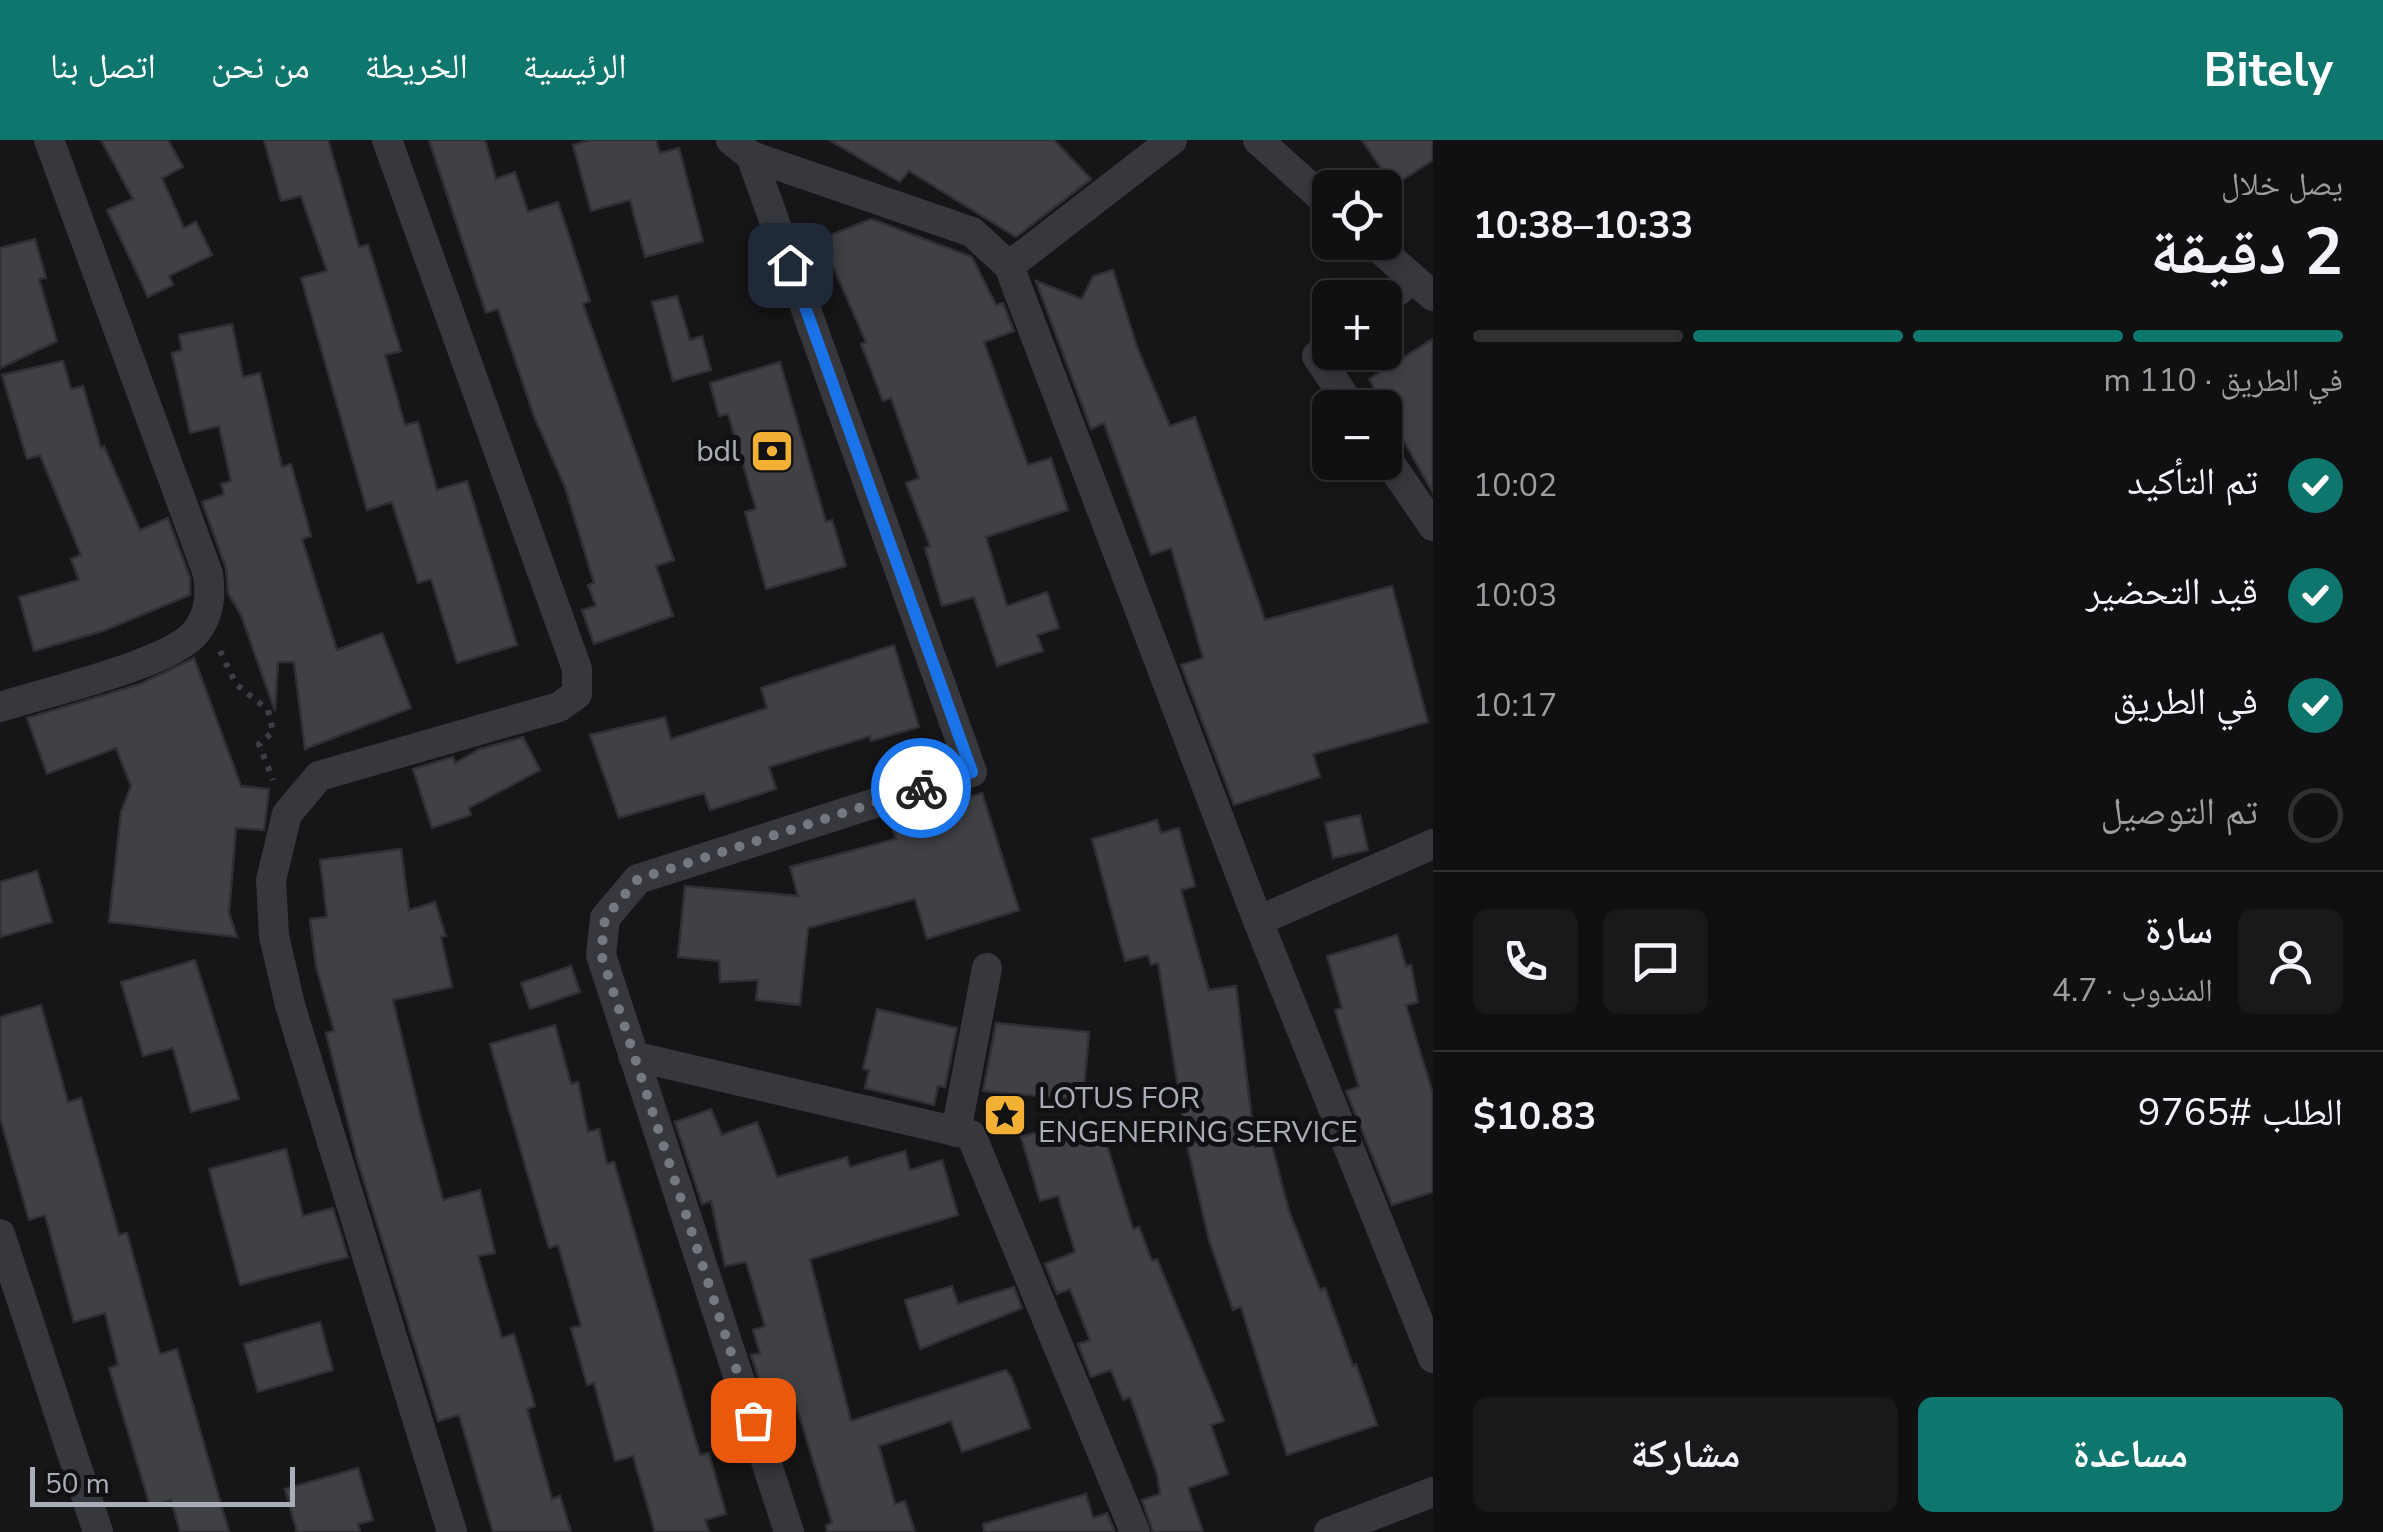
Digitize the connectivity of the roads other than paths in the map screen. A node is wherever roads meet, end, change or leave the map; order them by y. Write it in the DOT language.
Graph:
graph roads {
  1 [pos="49,140"];
  2 [pos="386,140"];
  3 [pos="1172,140"];
  4 [pos="1258,140"];
  5 [pos="742,148"];
  6 [pos="1312,189"];
  7 [pos="1392,260"];
  8 [pos="1009,266"];
  9 [pos="1423,288"];
  10 [pos="1401,480"];
  11 [pos="1433,526"];
  12 [pos="0,706"];
  13 [pos="1433,844"];
  14 [pos="1258,921"];
  15 [pos="986,968"];
  16 [pos="633,1056"];
  17 [pos="956,1132"];
  18 [pos="0,1234"];
  19 [pos="1433,1358"];
  20 [pos="1433,1492"];
  21 [pos="98,1532"];
  22 [pos="452,1532"];
  23 [pos="790,1532"];
  24 [pos="1135,1532"];
  25 [pos="1329,1532"];
  1 -- 12 [label="street"];
  2 -- 22 [label="street"];
  3 -- 8 [label="street"];
  4 -- 6 [label="street"];
  5 -- 8 [label="street"];
  5 -- 16 [label="street"];
  7 -- 9 [label="street"];
  8 -- 14 [label="street"];
  10 -- 11 [label="street"];
  13 -- 14 [label="street"];
  14 -- 19 [label="street"];
  15 -- 17 [label="street"];
  16 -- 17 [label="street"];
  16 -- 23 [label="street"];
  17 -- 24 [label="street"];
  18 -- 21 [label="street"];
  20 -- 25 [label="street"];
}
